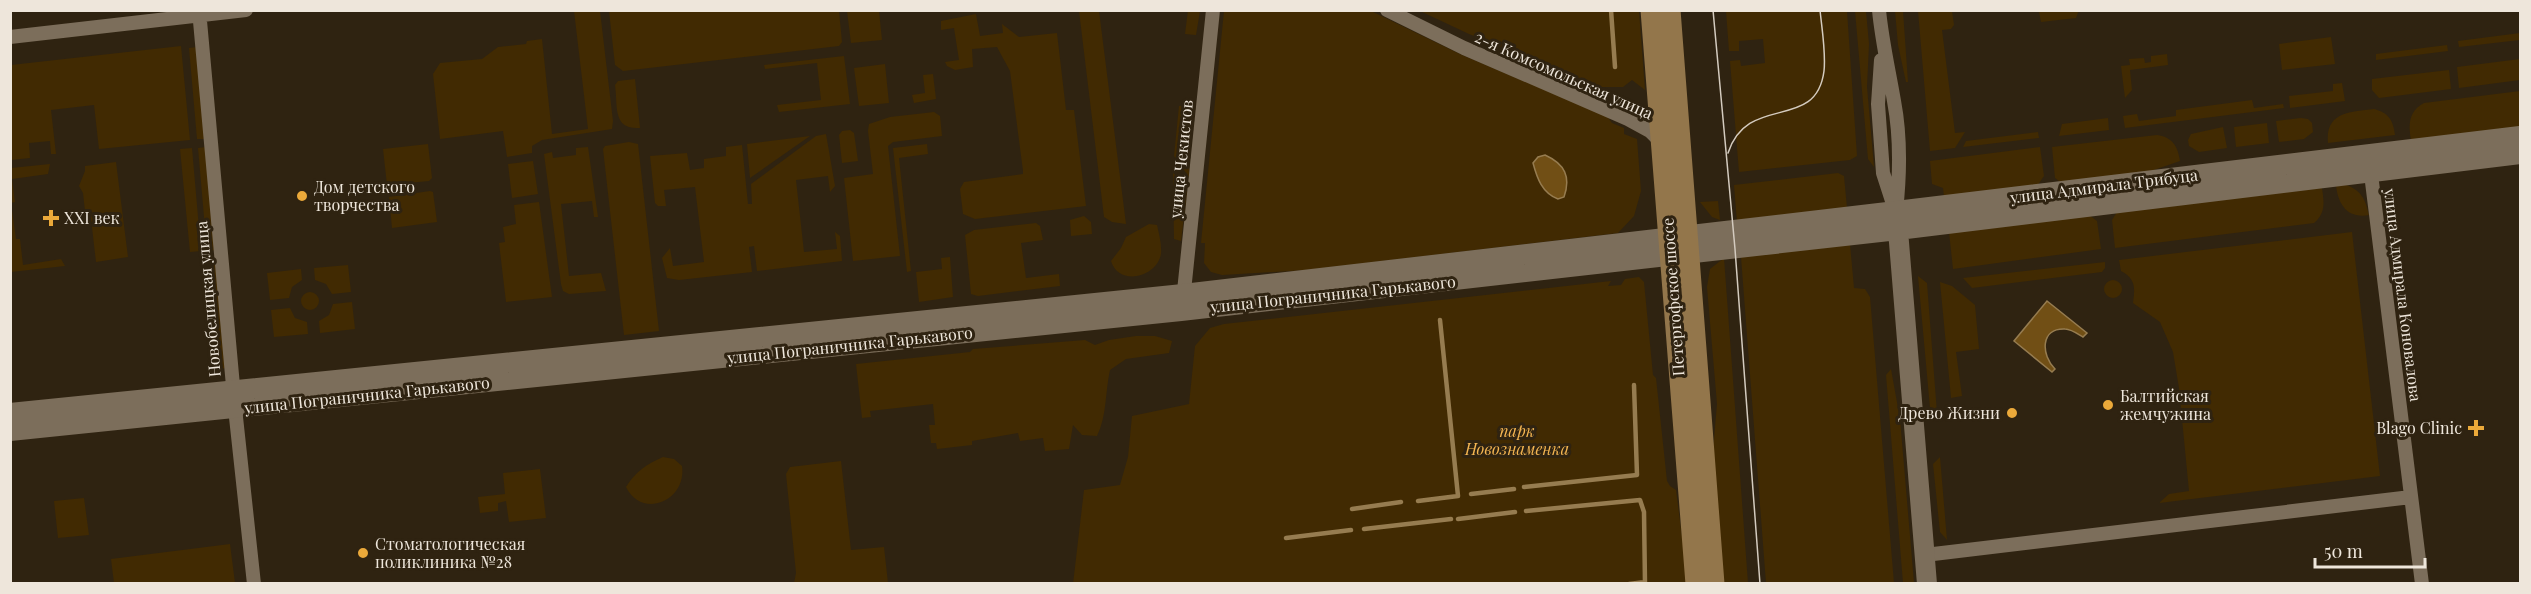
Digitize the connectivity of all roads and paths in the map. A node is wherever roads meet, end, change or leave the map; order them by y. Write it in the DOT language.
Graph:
graph roads {
  1 [pos="246,10"];
  2 [pos="1213,10"];
  3 [pos="1387,10"];
  4 [pos="1651,10"];
  5 [pos="1670,10"];
  6 [pos="1879,10"];
  7 [pos="199,13"];
  8 [pos="10,37"];
  9 [pos="2520,136"];
  10 [pos="1660,141"];
  11 [pos="2520,154"];
  12 [pos="2370,163"];
  13 [pos="1897,221"];
  14 [pos="1679,246"];
  15 [pos="1182,303"];
  16 [pos="234,399"];
  17 [pos="10,413"];
  18 [pos="10,431"];
  19 [pos="2411,497"];
  20 [pos="1924,555"];
  21 [pos="254,584"];
  22 [pos="1696,584"];
  23 [pos="1714,584"];
  24 [pos="1927,584"];
  25 [pos="2422,584"];
  1 -- 7 [label="street"];
  2 -- 15 [label="street, улица Чекистов"];
  3 -- 10 [label="street, 2-я Комсомольская улица"];
  4 -- 10 [label="main road, Петергофское шоссе"];
  5 -- 14 [label="main road, Петергофское шоссе"];
  6 -- 13 [label="street"];
  7 -- 8 [label="street"];
  7 -- 16 [label="street, Новобелицкая улица"];
  9 -- 12 [label="street, улица Адмирала Трибуца"];
  10 -- 14 [label="main road, Петергофское шоссе"];
  11 -- 12 [label="street, улица Адмирала Трибуца"];
  12 -- 13 [label="street, улица Адмирала Трибуца"];
  12 -- 19 [label="street, улица Адмирала Коновалова"];
  13 -- 14 [label="street, улица Адмирала Трибуца"];
  13 -- 20 [label="street"];
  14 -- 15 [label="street, улица Пограничника Гарькавого"];
  14 -- 22 [label="main road, Петергофское шоссе"];
  14 -- 23 [label="main road, Петергофское шоссе"];
  15 -- 16 [label="street, улица Пограничника Гарькавого"];
  16 -- 17 [label="street, улица Пограничника Гарькавого"];
  16 -- 18 [label="street, улица Пограничника Гарькавого"];
  16 -- 21 [label="street, Новобелицкая улица"];
  19 -- 20 [label="street"];
  19 -- 25 [label="street, улица Адмирала Коновалова"];
  20 -- 24 [label="street"];
}
